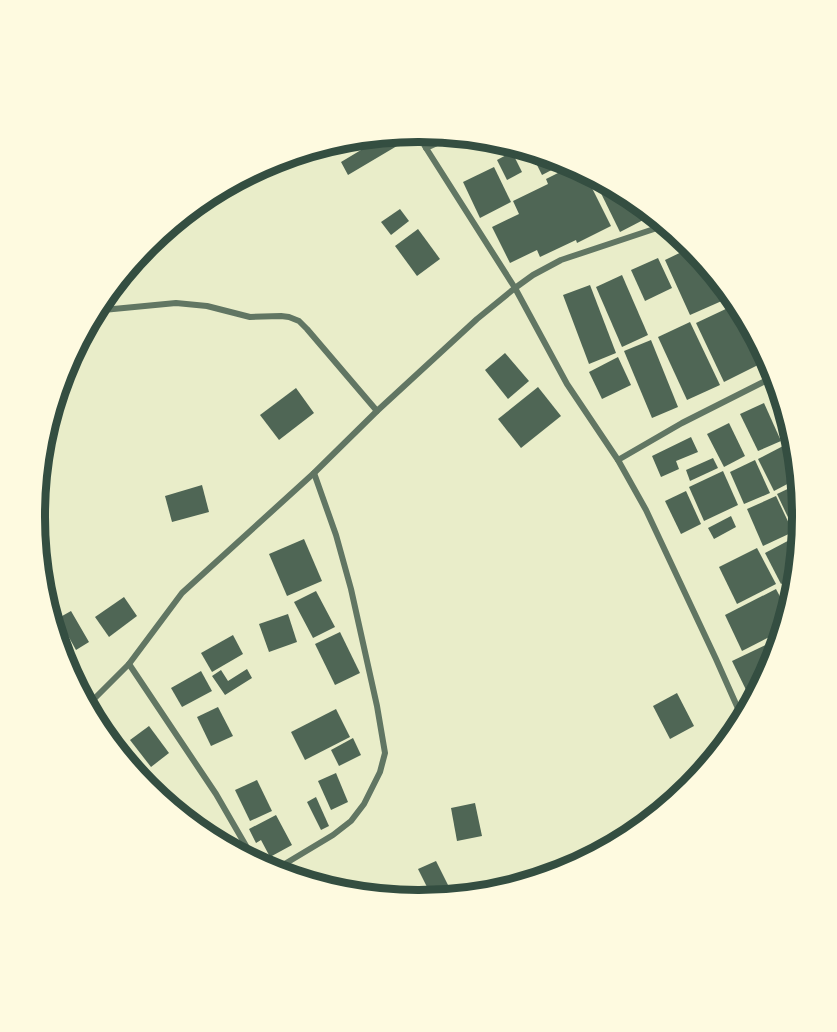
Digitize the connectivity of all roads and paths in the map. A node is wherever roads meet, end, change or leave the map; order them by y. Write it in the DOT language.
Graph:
graph roads {
  1 [pos="423,142"];
  2 [pos="437,143"];
  3 [pos="426,148"];
  4 [pos="656,228"];
  5 [pos="515,288"];
  6 [pos="107,310"];
  7 [pos="767,382"];
  8 [pos="377,411"];
  9 [pos="618,459"];
  10 [pos="314,473"];
  11 [pos="129,664"];
  12 [pos="93,700"];
  13 [pos="738,709"];
  14 [pos="247,848"];
  15 [pos="284,864"];
  1 -- 3 [label="street"];
  2 -- 3 [label="street"];
  3 -- 5 [label="street"];
  4 -- 5 [label="street"];
  5 -- 8 [label="street"];
  5 -- 9 [label="street"];
  6 -- 8 [label="street"];
  7 -- 9 [label="street"];
  8 -- 10 [label="street"];
  9 -- 13 [label="street"];
  10 -- 11 [label="street"];
  10 -- 15 [label="street"];
  11 -- 12 [label="street"];
  11 -- 14 [label="street"];
}
